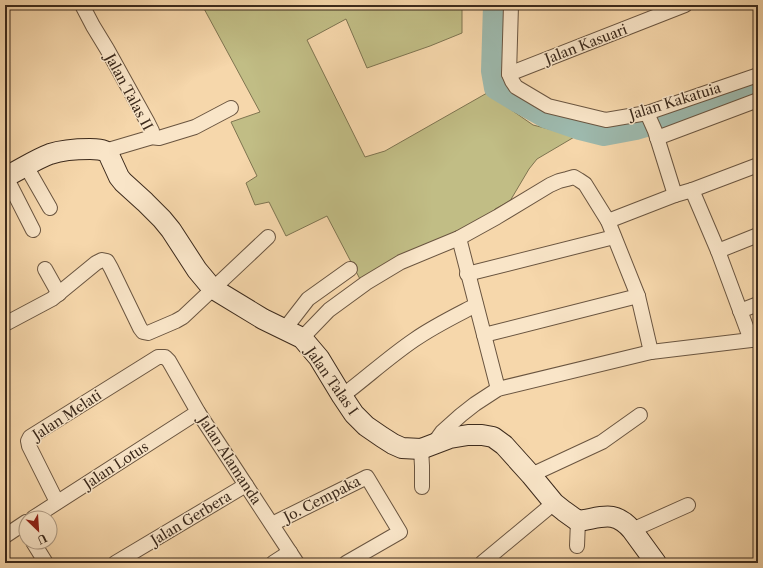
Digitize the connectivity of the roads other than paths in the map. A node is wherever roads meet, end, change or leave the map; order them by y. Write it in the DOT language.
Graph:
graph roads {
  1 [pos="82,5"];
  2 [pos="511,5"];
  3 [pos="685,5"];
  4 [pos="509,74"];
  5 [pos="758,75"];
  6 [pos="758,100"];
  7 [pos="231,108"];
  8 [pos="648,115"];
  9 [pos="656,135"];
  10 [pos="150,137"];
  11 [pos="105,151"];
  12 [pos="758,165"];
  13 [pos="26,166"];
  14 [pos="6,177"];
  15 [pos="692,190"];
  16 [pos="675,195"];
  17 [pos="50,208"];
  18 [pos="608,221"];
  19 [pos="33,230"];
  20 [pos="758,235"];
  21 [pos="268,237"];
  22 [pos="614,237"];
  23 [pos="459,238"];
  24 [pos="718,251"];
  25 [pos="44,268"];
  26 [pos="350,269"];
  27 [pos="467,274"];
  28 [pos="212,288"];
  29 [pos="59,294"];
  30 [pos="638,296"];
  31 [pos="758,304"];
  32 [pos="476,306"];
  33 [pos="740,311"];
  34 [pos="5,324"];
  35 [pos="284,330"];
  36 [pos="484,335"];
  37 [pos="302,338"];
  38 [pos="755,340"];
  39 [pos="650,352"];
  40 [pos="165,357"];
  41 [pos="498,389"];
  42 [pos="342,396"];
  43 [pos="198,412"];
  44 [pos="640,415"];
  45 [pos="427,446"];
  46 [pos="531,475"];
  47 [pos="246,485"];
  48 [pos="422,486"];
  49 [pos="57,502"];
  50 [pos="554,503"];
  51 [pos="688,505"];
  52 [pos="46,510"];
  53 [pos="578,521"];
  54 [pos="272,524"];
  55 [pos="18,529"];
  56 [pos="632,530"];
  57 [pos="5,536"];
  58 [pos="578,546"];
  59 [pos="38,550"];
  60 [pos="293,557"];
  61 [pos="46,563"];
  62 [pos="115,563"];
  63 [pos="273,563"];
  64 [pos="346,563"];
  65 [pos="482,563"];
  66 [pos="656,563"];
  1 -- 10 [label="street, Jalan Talas II"];
  2 -- 4 [label="street"];
  3 -- 4 [label="street, Jalan Kasuari"];
  4 -- 8 [label="street, Jalan Kakatuia"];
  5 -- 8 [label="street, Jalan Kakatuia"];
  6 -- 9 [label="street"];
  7 -- 10 [label="street"];
  8 -- 9 [label="street"];
  9 -- 16 [label="street"];
  10 -- 11 [label="street, Jalan Talas II"];
  11 -- 13 [label="street"];
  11 -- 28 [label="street, Jalan Talas I"];
  12 -- 15 [label="street"];
  13 -- 14 [label="street"];
  13 -- 17 [label="street"];
  14 -- 19 [label="street"];
  15 -- 16 [label="street"];
  15 -- 24 [label="street"];
  16 -- 18 [label="street"];
  18 -- 22 [label="street"];
  18 -- 23 [label="street"];
  20 -- 24 [label="street"];
  21 -- 28 [label="street"];
  22 -- 27 [label="street"];
  22 -- 30 [label="street"];
  23 -- 27 [label="street"];
  23 -- 37 [label="street"];
  24 -- 33 [label="street"];
  25 -- 29 [label="street"];
  26 -- 35 [label="street"];
  27 -- 32 [label="street"];
  28 -- 29 [label="street"];
  28 -- 35 [label="street, Jalan Talas I"];
  29 -- 34 [label="street"];
  30 -- 36 [label="street"];
  30 -- 39 [label="street"];
  31 -- 33 [label="street"];
  32 -- 36 [label="street"];
  32 -- 42 [label="street"];
  33 -- 38 [label="street"];
  35 -- 37 [label="street, Jalan Talas I"];
  36 -- 41 [label="street"];
  37 -- 42 [label="street, Jalan Talas I"];
  38 -- 39 [label="street"];
  39 -- 41 [label="street"];
  40 -- 43 [label="street, Jalan Alamanda"];
  40 -- 49 [label="street, Jalan Melati"];
  41 -- 45 [label="street"];
  42 -- 45 [label="street, Jalan Talas I"];
  43 -- 47 [label="street, Jalan Alamanda"];
  43 -- 49 [label="street, Jalan Lotus"];
  44 -- 46 [label="street"];
  45 -- 46 [label="street, Jalan Talas I"];
  45 -- 48 [label="street"];
  46 -- 50 [label="street, Jalan Talas I"];
  47 -- 54 [label="street, Jalan Alamanda"];
  47 -- 62 [label="street, Jalan Gerbera"];
  49 -- 52 [label="street, Jalan Lotus"];
  50 -- 53 [label="street, Jalan Talas I"];
  50 -- 65 [label="street"];
  51 -- 56 [label="street"];
  53 -- 56 [label="street"];
  53 -- 58 [label="street"];
  54 -- 60 [label="street, Jalan Alamanda"];
  54 -- 64 [label="street, Jo. Cempaka"];
  55 -- 57 [label="street, Jalan Lotus"];
  56 -- 66 [label="street"];
  59 -- 61 [label="street"];
  60 -- 63 [label="street"];
}
